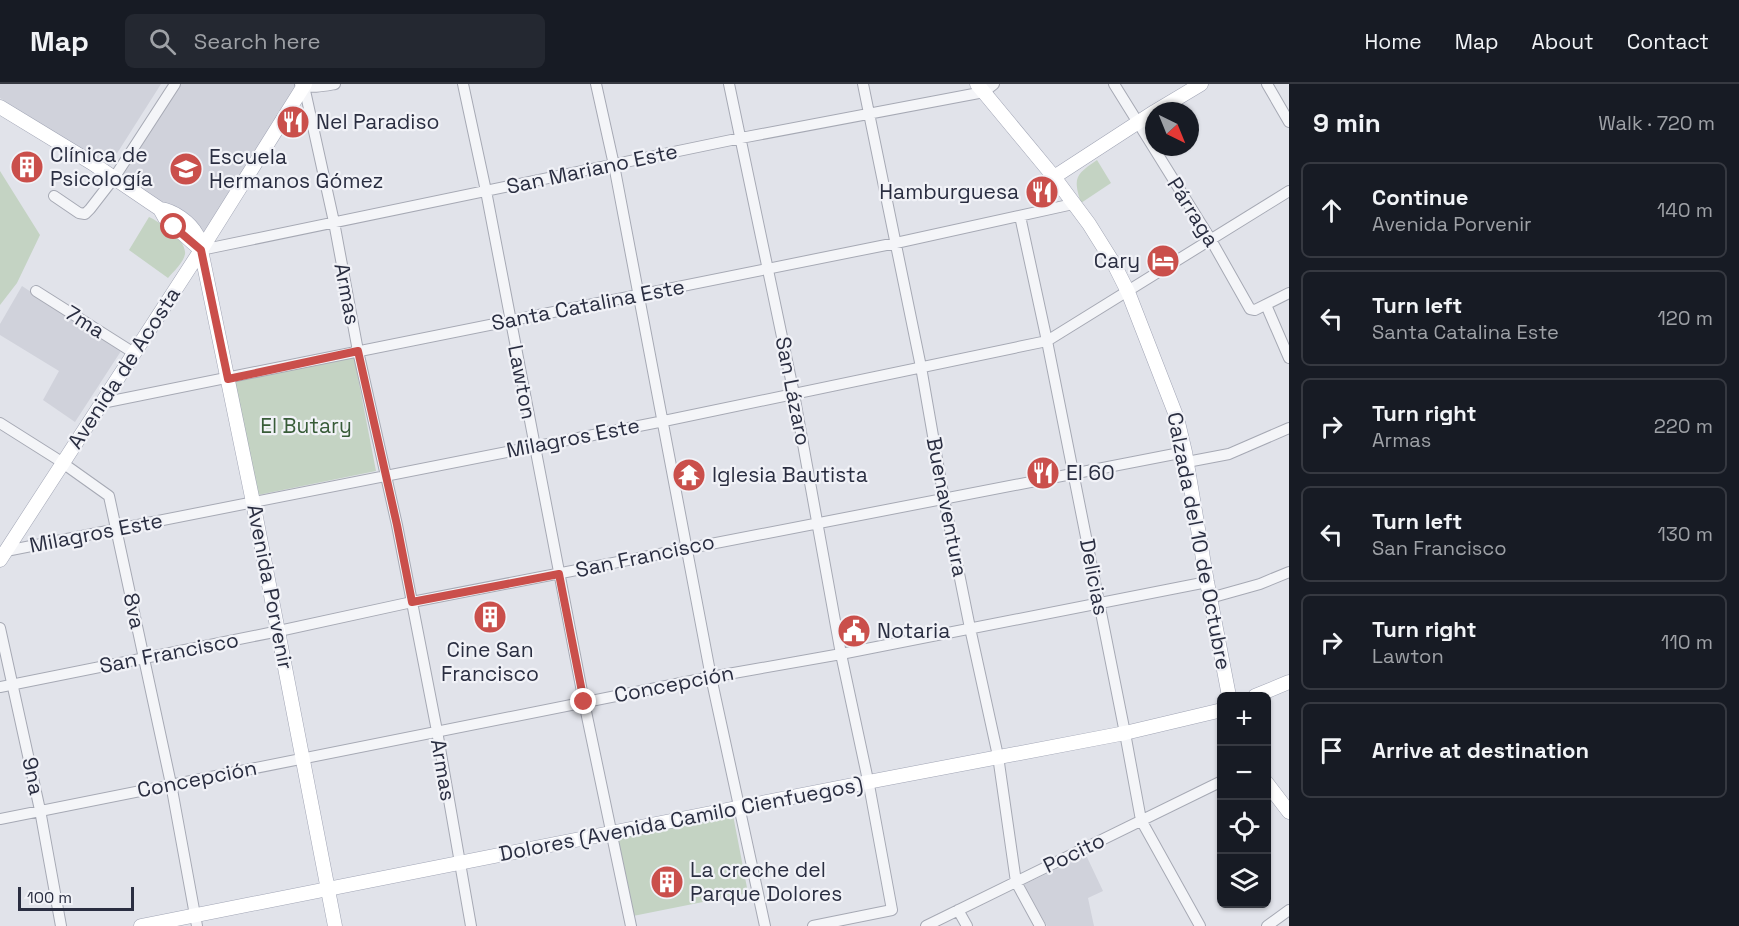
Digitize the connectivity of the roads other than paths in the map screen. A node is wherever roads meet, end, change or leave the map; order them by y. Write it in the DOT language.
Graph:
graph roads {
  1 [pos="175,84"];
  2 [pos="335,84"];
  3 [pos="463,84"];
  4 [pos="596,84"];
  5 [pos="729,84"];
  6 [pos="863,84"];
  7 [pos="1114,84"];
  8 [pos="1201,84"];
  9 [pos="1267,84"];
  10 [pos="303,85"];
  11 [pos="985,87"];
  12 [pos="1171,102"];
  13 [pos="0,106"];
  14 [pos="869,114"];
  15 [pos="1145,118"];
  16 [pos="1138,122"];
  17 [pos="1289,122"];
  18 [pos="741,138"];
  19 [pos="1081,158"];
  20 [pos="614,165"];
  21 [pos="1054,177"];
  22 [pos="114,178"];
  23 [pos="486,191"];
  24 [pos="1289,191"];
  25 [pos="54,196"];
  26 [pos="1070,199"];
  27 [pos="1045,210"];
  28 [pos="1020,216"];
  29 [pos="334,222"];
  30 [pos="1211,240"];
  31 [pos="896,243"];
  32 [pos="201,250"];
  33 [pos="768,269"];
  34 [pos="36,291"];
  35 [pos="1128,292"];
  36 [pos="1289,293"];
  37 [pos="639,295"];
  38 [pos="1266,305"];
  39 [pos="510,320"];
  40 [pos="1047,341"];
  41 [pos="358,351"];
  42 [pos="134,353"];
  43 [pos="1289,358"];
  44 [pos="921,367"];
  45 [pos="228,379"];
  46 [pos="794,394"];
  47 [pos="102,403"];
  48 [pos="664,421"];
  49 [pos="0,423"];
  50 [pos="1289,428"];
  51 [pos="535,446"];
  52 [pos="1186,457"];
  53 [pos="63,463"];
  54 [pos="1073,474"];
  55 [pos="386,475"];
  56 [pos="944,499"];
  57 [pos="253,502"];
  58 [pos="819,522"];
  59 [pos="117,528"];
  60 [pos="688,547"];
  61 [pos="3,555"];
  62 [pos="1289,572"];
  63 [pos="559,574"];
  64 [pos="1207,582"];
  65 [pos="1210,598"];
  66 [pos="412,602"];
  67 [pos="1099,604"];
  68 [pos="0,628"];
  69 [pos="970,628"];
  70 [pos="279,631"];
  71 [pos="842,654"];
  72 [pos="144,657"];
  73 [pos="711,676"];
  74 [pos="1289,682"];
  75 [pos="13,685"];
  76 [pos="0,687"];
  77 [pos="1228,692"];
  78 [pos="1265,692"];
  79 [pos="584,702"];
  80 [pos="1217,711"];
  81 [pos="437,732"];
  82 [pos="1125,733"];
  83 [pos="998,756"];
  84 [pos="302,759"];
  85 [pos="868,782"];
  86 [pos="1217,783"];
  87 [pos="171,784"];
  88 [pos="1271,789"];
  89 [pos="740,807"];
  90 [pos="40,810"];
  91 [pos="1289,812"];
  92 [pos="0,819"];
  93 [pos="1141,820"];
  94 [pos="613,833"];
  95 [pos="459,862"];
  96 [pos="1016,882"];
  97 [pos="327,889"];
  98 [pos="958,910"];
  99 [pos="1289,910"];
  100 [pos="196,921"];
  101 [pos="61,926"];
  102 [pos="141,926"];
  103 [pos="335,926"];
  104 [pos="471,926"];
  105 [pos="631,926"];
  106 [pos="765,926"];
  107 [pos="813,926"];
  108 [pos="926,926"];
  109 [pos="967,926"];
  110 [pos="1040,926"];
  111 [pos="1200,926"];
  112 [pos="1267,926"];
  1 -- 22 [label="street"];
  2 -- 10 [label="street"];
  3 -- 23 [label="street, Lawton"];
  4 -- 20 [label="street"];
  5 -- 18 [label="street, San Lázaro"];
  6 -- 14 [label="street, Buenaventura"];
  7 -- 16 [label="street, Párraga"];
  8 -- 12 [label="main road"];
  9 -- 17 [label="street"];
  10 -- 29 [label="street, Armas"];
  10 -- 32 [label="main road, Avenida de Acosta"];
  11 -- 14 [label="street, San Mariano Este"];
  11 -- 21 [label="main road, Calzada del 10 de Octubre"];
  13 -- 22 [label="main road, Avenida Porvenir"];
  14 -- 18 [label="street, San Mariano Este"];
  14 -- 31 [label="street, Buenaventura"];
  15 -- 16 [label="main road"];
  16 -- 19 [label="main road"];
  16 -- 30 [label="street, Párraga"];
  18 -- 20 [label="street, San Mariano Este"];
  18 -- 33 [label="street, San Lázaro"];
  19 -- 21 [label="main road"];
  19 -- 26 [label="main road"];
  20 -- 23 [label="street, San Mariano Este"];
  20 -- 37 [label="street"];
  21 -- 26 [label="main road, Calzada del 10 de Octubre"];
  21 -- 27 [label="street"];
  22 -- 25 [label="street"];
  22 -- 32 [label="main road, Avenida Porvenir"];
  23 -- 29 [label="street, San Mariano Este"];
  23 -- 39 [label="street, Lawton"];
  24 -- 30 [label="street, Milagros Este"];
  26 -- 27 [label="street, Santa Catalina Este"];
  26 -- 35 [label="main road, Calzada del 10 de Octubre"];
  27 -- 28 [label="street, Santa Catalina Este"];
  28 -- 31 [label="street, Santa Catalina Este"];
  28 -- 40 [label="street, Delicias"];
  29 -- 32 [label="street, San Mariano Este"];
  29 -- 41 [label="street, Armas"];
  30 -- 35 [label="street, Milagros Este"];
  30 -- 38 [label="street, Párraga"];
  31 -- 33 [label="street, Santa Catalina Este"];
  31 -- 44 [label="street, Buenaventura"];
  32 -- 42 [label="main road, Avenida de Acosta"];
  32 -- 45 [label="main road, Avenida Porvenir"];
  33 -- 37 [label="street, Santa Catalina Este"];
  33 -- 46 [label="street, San Lázaro"];
  34 -- 42 [label="street, 7ma"];
  35 -- 40 [label="street, Milagros Este"];
  35 -- 52 [label="main road, Calzada del 10 de Octubre"];
  36 -- 38 [label="street"];
  37 -- 39 [label="street, Santa Catalina Este"];
  37 -- 48 [label="street"];
  38 -- 43 [label="street"];
  39 -- 41 [label="street, Santa Catalina Este"];
  39 -- 51 [label="street, Lawton"];
  40 -- 44 [label="street, Milagros Este"];
  40 -- 54 [label="street, Delicias"];
  41 -- 45 [label="street, Santa Catalina Este"];
  41 -- 55 [label="street, Armas"];
  42 -- 47 [label="main road, Avenida de Acosta"];
  44 -- 46 [label="street, Milagros Este"];
  44 -- 56 [label="street, Buenaventura"];
  45 -- 47 [label="street, Santa Catalina Este"];
  45 -- 57 [label="main road, Avenida Porvenir"];
  46 -- 48 [label="street, Milagros Este"];
  46 -- 58 [label="street, San Lázaro"];
  47 -- 53 [label="main road, Avenida de Acosta"];
  48 -- 51 [label="street, Milagros Este"];
  48 -- 60 [label="street"];
  49 -- 53 [label="street, 8va"];
  50 -- 52 [label="street, San Francisco"];
  51 -- 55 [label="street, Milagros Este"];
  51 -- 63 [label="street, Lawton"];
  52 -- 54 [label="street, San Francisco"];
  52 -- 64 [label="main road, Calzada del 10 de Octubre"];
  53 -- 59 [label="street, 8va"];
  53 -- 61 [label="main road, Avenida de Acosta"];
  54 -- 56 [label="street, San Francisco"];
  54 -- 67 [label="street, Delicias"];
  55 -- 57 [label="street, Milagros Este"];
  55 -- 66 [label="street, Armas"];
  56 -- 58 [label="street, San Francisco"];
  56 -- 69 [label="street, Buenaventura"];
  57 -- 59 [label="street, Milagros Este"];
  57 -- 70 [label="main road, Avenida Porvenir"];
  58 -- 60 [label="street, San Francisco"];
  58 -- 71 [label="street, San Lázaro"];
  59 -- 61 [label="street, Milagros Este"];
  59 -- 72 [label="street, 8va"];
  60 -- 63 [label="street, San Francisco"];
  60 -- 73 [label="street"];
  62 -- 65 [label="street"];
  63 -- 66 [label="street, San Francisco"];
  63 -- 79 [label="street, Lawton"];
  64 -- 65 [label="main road, Calzada del 10 de Octubre"];
  64 -- 67 [label="street, Concepción"];
  65 -- 77 [label="main road, Calzada del 10 de Octubre"];
  66 -- 70 [label="street, San Francisco"];
  66 -- 81 [label="street, Armas"];
  67 -- 69 [label="street, Concepción"];
  67 -- 82 [label="street, Delicias"];
  68 -- 75 [label="street, 9na"];
  69 -- 71 [label="street, Concepción"];
  69 -- 83 [label="street, Buenaventura"];
  70 -- 72 [label="street, San Francisco"];
  70 -- 84 [label="main road, Avenida Porvenir"];
  71 -- 73 [label="street, Concepción"];
  71 -- 85 [label="street, San Lázaro"];
  72 -- 75 [label="street, San Francisco"];
  72 -- 87 [label="street, 8va"];
  73 -- 79 [label="street, Concepción"];
  73 -- 89 [label="street"];
  74 -- 78 [label="main road"];
  75 -- 76 [label="street, San Francisco"];
  75 -- 90 [label="street, 9na"];
  79 -- 81 [label="street, Concepción"];
  79 -- 94 [label="street, Lawton"];
  80 -- 82 [label="main road, Dolores (Avenida Camilo Cienfuegos)"];
  81 -- 84 [label="street, Concepción"];
  81 -- 95 [label="street, Armas"];
  82 -- 83 [label="main road, Dolores (Avenida Camilo Cienfuegos)"];
  82 -- 93 [label="street, Delicias"];
  83 -- 85 [label="main road, Dolores (Avenida Camilo Cienfuegos)"];
  83 -- 96 [label="street, Buenaventura"];
  84 -- 87 [label="street, Concepción"];
  84 -- 97 [label="main road, Avenida Porvenir"];
  85 -- 89 [label="main road, Dolores (Avenida Camilo Cienfuegos)"];
  85 -- 107 [label="street, San Lázaro"];
  86 -- 93 [label="street, Pocito"];
  87 -- 90 [label="street, Concepción"];
  87 -- 100 [label="street, 8va"];
  88 -- 91 [label="main road"];
  89 -- 94 [label="main road, Dolores (Avenida Camilo Cienfuegos)"];
  89 -- 106 [label="street"];
  90 -- 92 [label="street, Concepción"];
  90 -- 101 [label="street, 9na"];
  93 -- 96 [label="street, Pocito"];
  93 -- 111 [label="street, Delicias"];
  94 -- 95 [label="main road, Dolores (Avenida Camilo Cienfuegos)"];
  94 -- 105 [label="street, Lawton"];
  95 -- 97 [label="main road, Dolores (Avenida Camilo Cienfuegos)"];
  95 -- 104 [label="street, Armas"];
  96 -- 98 [label="street, Pocito"];
  96 -- 110 [label="street, Buenaventura"];
  97 -- 100 [label="main road, Dolores (Avenida Camilo Cienfuegos)"];
  97 -- 103 [label="main road, Avenida Porvenir"];
  98 -- 108 [label="street, Pocito"];
  98 -- 109 [label="street"];
  99 -- 112 [label="street"];
  100 -- 102 [label="main road, Dolores (Avenida Camilo Cienfuegos)"];
}
